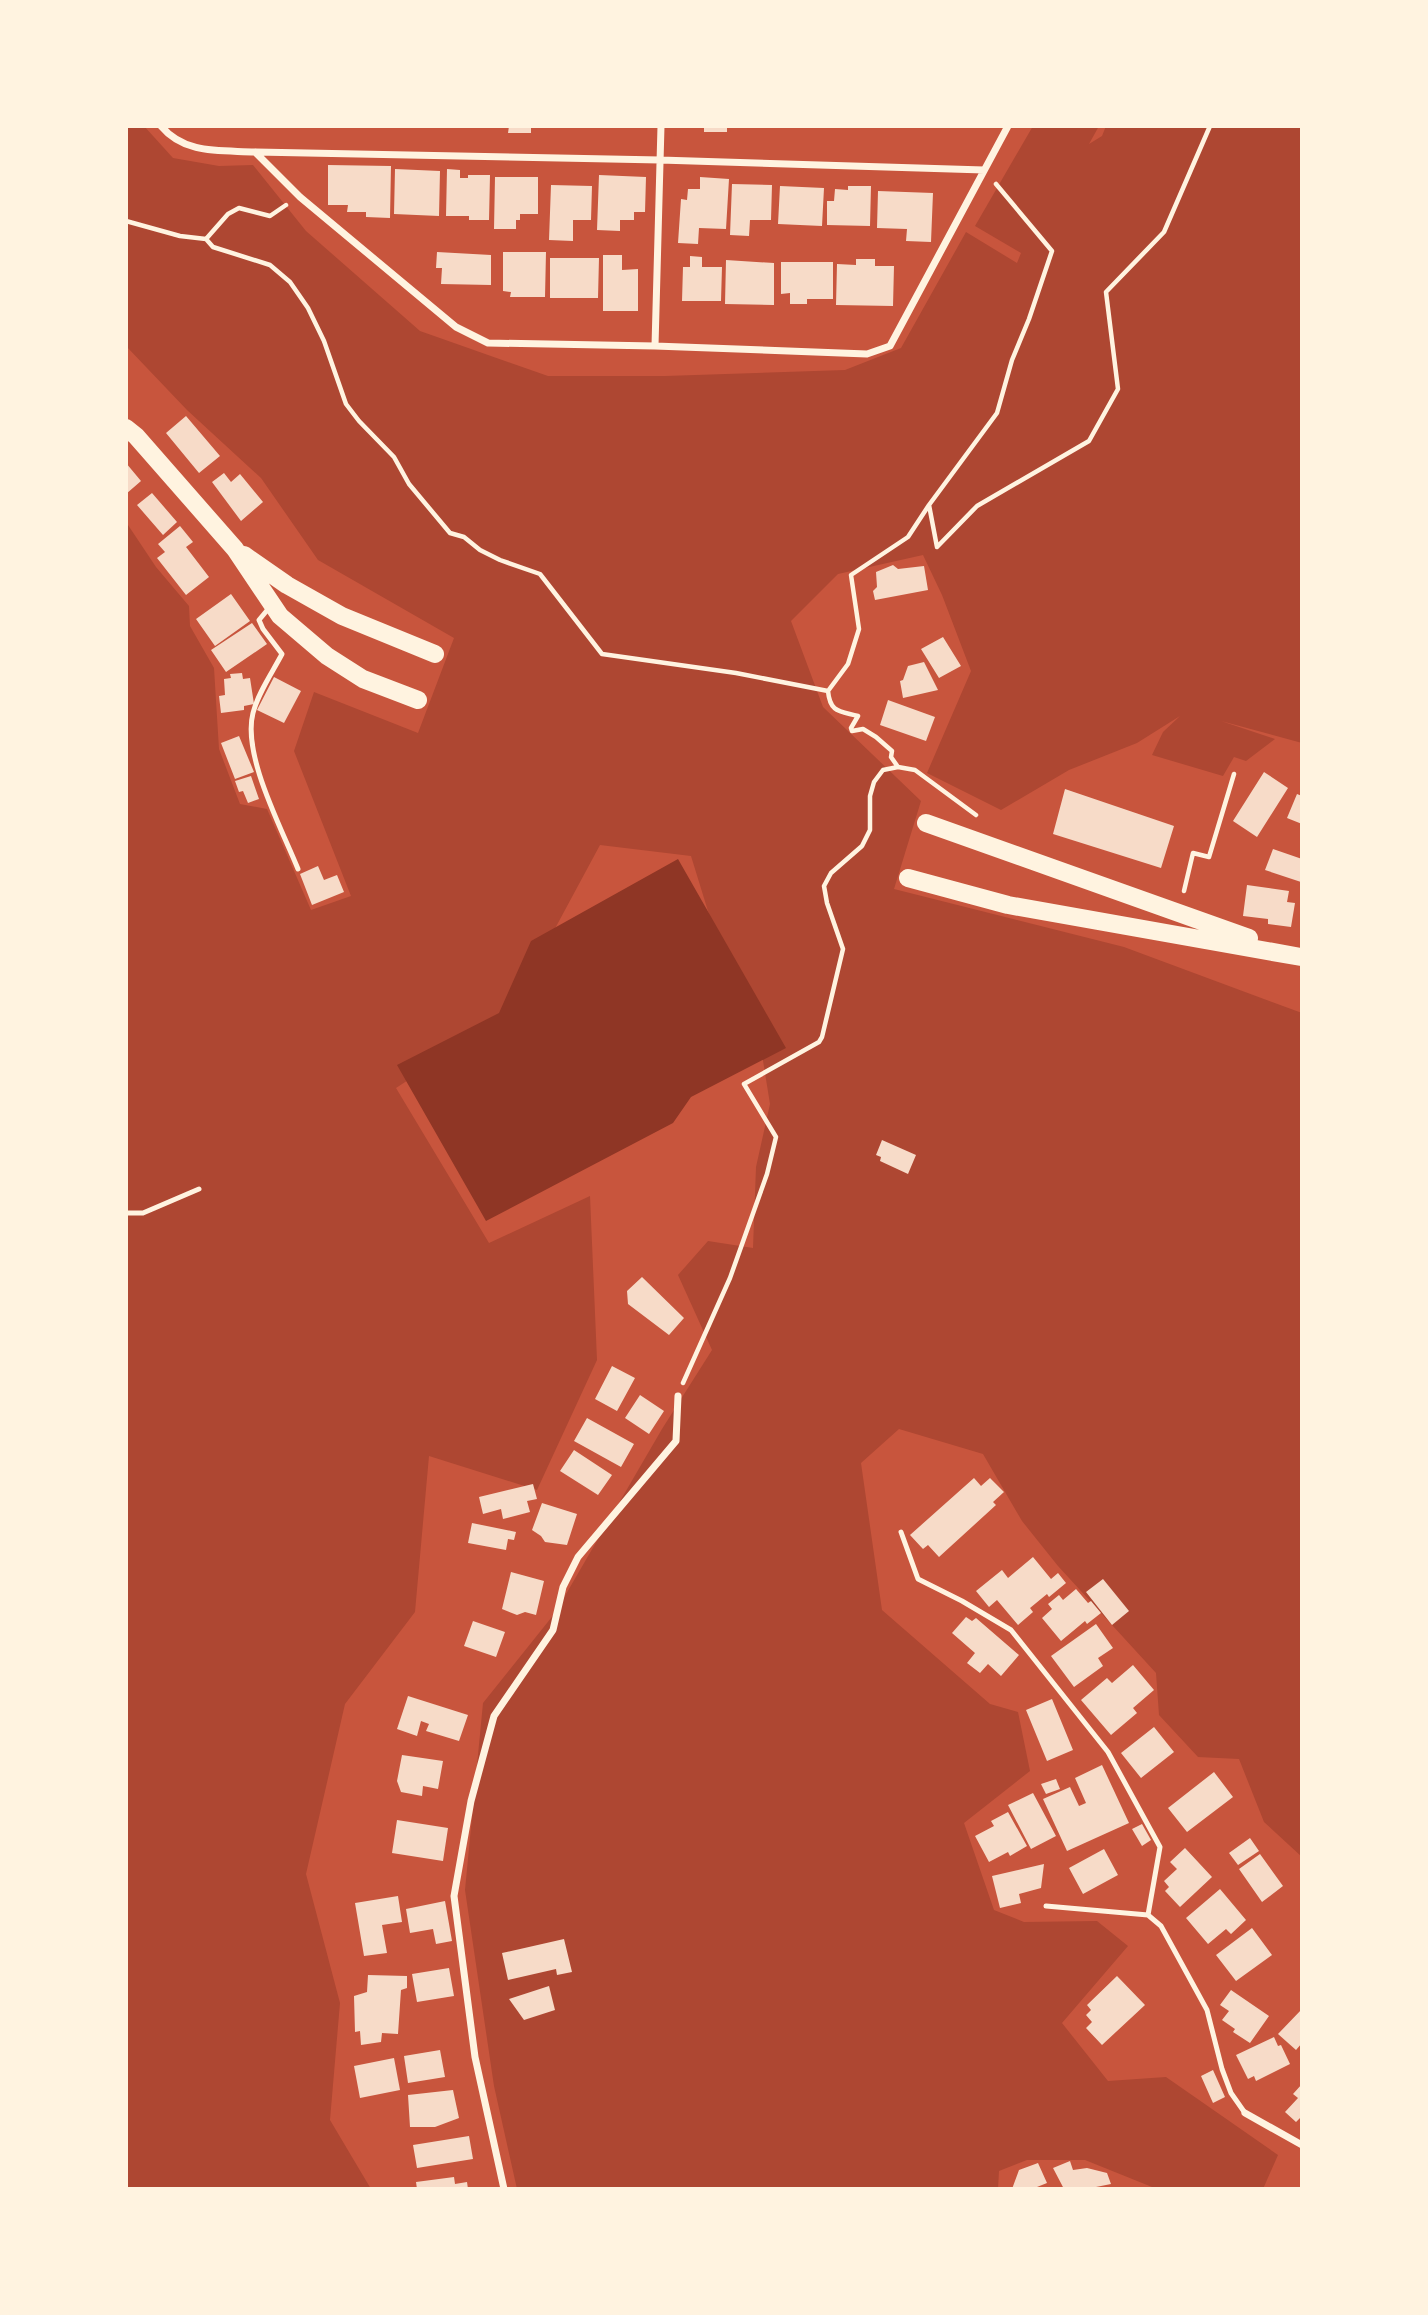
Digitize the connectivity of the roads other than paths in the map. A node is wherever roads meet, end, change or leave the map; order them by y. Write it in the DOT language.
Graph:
graph roads {
  1 [pos="161,126"];
  2 [pos="661,126"];
  3 [pos="1008,126"];
  4 [pos="255,152"];
  5 [pos="660,160"];
  6 [pos="984,170"];
  7 [pos="654,346"];
  8 [pos="126,428"];
  9 [pos="235,549"];
  10 [pos="272,604"];
  11 [pos="435,654"];
  12 [pos="418,701"];
  13 [pos="926,822"];
  14 [pos="298,869"];
  15 [pos="908,878"];
  16 [pos="1302,957"];
  17 [pos="199,1189"];
  18 [pos="126,1213"];
  19 [pos="678,1396"];
  20 [pos="901,1532"];
  21 [pos="1046,1906"];
  22 [pos="1148,1915"];
  23 [pos="1245,2113"];
  24 [pos="1302,2145"];
  25 [pos="503,2189"];
  1 -- 4 [label="street"];
  2 -- 5 [label="street"];
  3 -- 6 [label="street"];
  4 -- 5 [label="street"];
  4 -- 7 [label="street"];
  5 -- 6 [label="street"];
  5 -- 7 [label="street"];
  6 -- 7 [label="street"];
  8 -- 9 [label="main road"];
  9 -- 10 [label="main road"];
  9 -- 11 [label="main road"];
  10 -- 12 [label="main road"];
  10 -- 14 [label="lane"];
  13 -- 16 [label="main road"];
  15 -- 16 [label="main road"];
  17 -- 18 [label="lane"];
  19 -- 25 [label="street"];
  20 -- 22 [label="lane"];
  21 -- 22 [label="lane"];
  22 -- 23 [label="lane"];
  23 -- 24 [label="street"];
}
